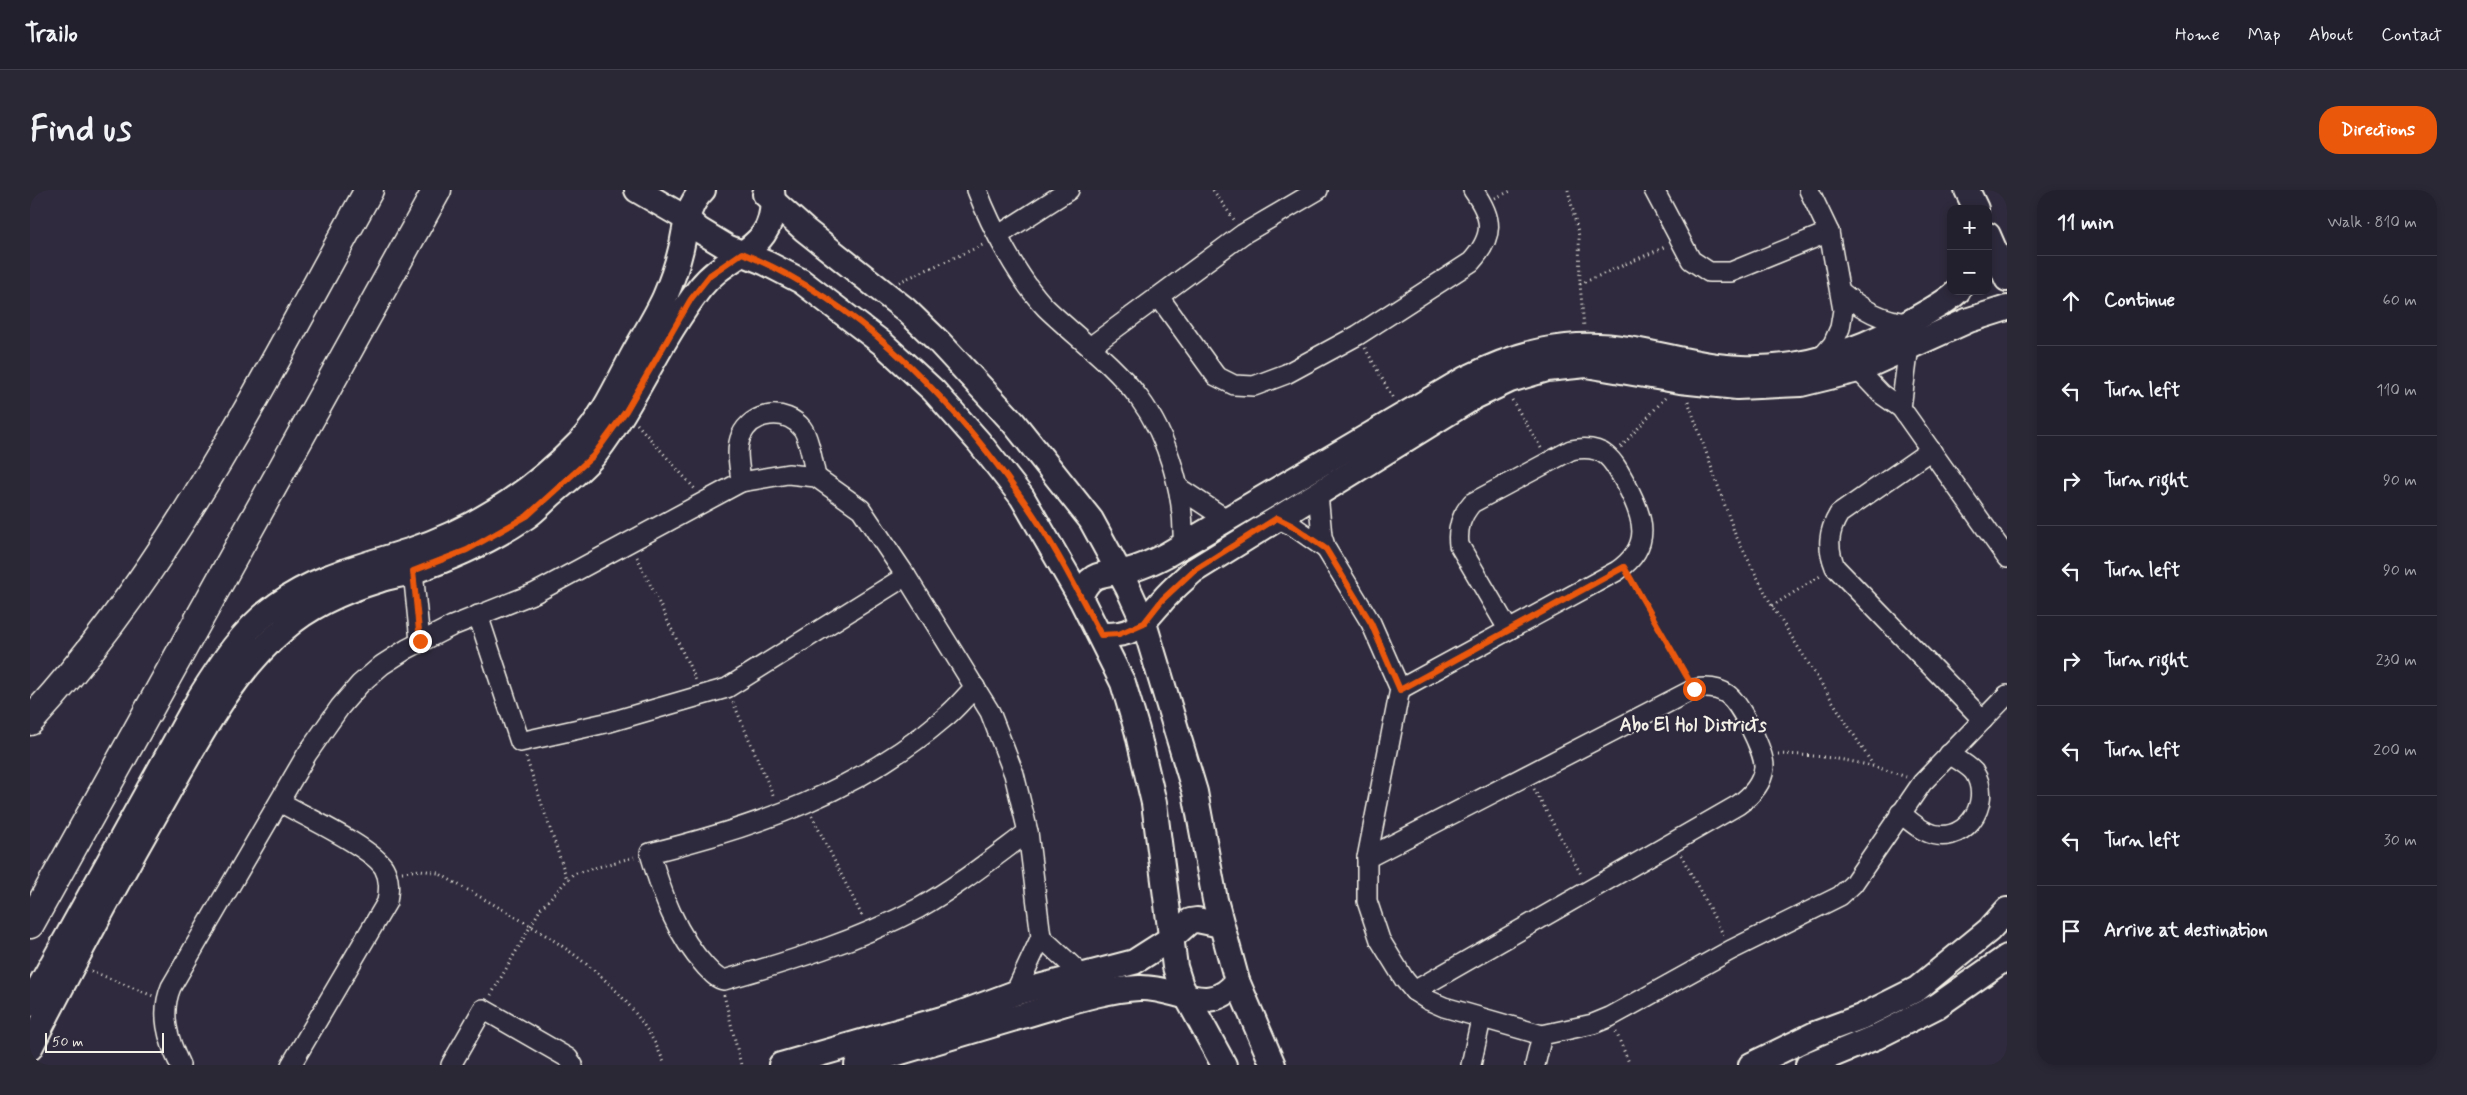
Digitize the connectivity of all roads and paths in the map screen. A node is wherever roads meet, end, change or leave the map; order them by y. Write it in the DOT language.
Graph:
graph roads {
  1 [pos="369,190"];
  2 [pos="437,190"];
  3 [pos="637,190"];
  4 [pos="704,190"];
  5 [pos="977,190"];
  6 [pos="1069,190"];
  7 [pos="1213,190"];
  8 [pos="1318,190"];
  9 [pos="1473,190"];
  10 [pos="1568,190"];
  11 [pos="1654,190"];
  12 [pos="1809,190"];
  13 [pos="1967,190"];
  14 [pos="769,195"];
  15 [pos="1974,205"];
  16 [pos="687,219"];
  17 [pos="1829,232"];
  18 [pos="1243,234"];
  19 [pos="999,235"];
  20 [pos="1680,241"];
  21 [pos="1995,249"];
  22 [pos="742,253"];
  23 [pos="2007,280"];
  24 [pos="1580,284"];
  25 [pos="879,289"];
  26 [pos="1841,292"];
  27 [pos="1954,295"];
  28 [pos="1159,297"];
  29 [pos="2007,308"];
  30 [pos="1358,335"];
  31 [pos="1909,335"];
  32 [pos="1090,347"];
  33 [pos="1586,355"];
  34 [pos="1821,358"];
  35 [pos="1858,370"];
  36 [pos="1680,381"];
  37 [pos="1502,383"];
  38 [pos="1901,408"];
  39 [pos="626,411"];
  40 [pos="1404,417"];
  41 [pos="1931,450"];
  42 [pos="1610,458"];
  43 [pos="1548,462"];
  44 [pos="816,476"];
  45 [pos="741,482"];
  46 [pos="1179,488"];
  47 [pos="1318,494"];
  48 [pos="707,502"];
  49 [pos="1277,518"];
  50 [pos="1226,519"];
  51 [pos="631,542"];
  52 [pos="1183,545"];
  53 [pos="1326,549"];
  54 [pos="2007,558"];
  55 [pos="1624,567"];
  56 [pos="1835,567"];
  57 [pos="413,571"];
  58 [pos="1120,572"];
  59 [pos="906,576"];
  60 [pos="1080,597"];
  61 [pos="1772,606"];
  62 [pos="478,615"];
  63 [pos="1144,623"];
  64 [pos="1508,629"];
  65 [pos="1101,635"];
  66 [pos="420,641"];
  67 [pos="975,686"];
  68 [pos="728,688"];
  69 [pos="1694,689"];
  70 [pos="1400,690"];
  71 [pos="2007,695"];
  72 [pos="704,696"];
  73 [pos="1982,720"];
  74 [pos="30,721"];
  75 [pos="520,742"];
  76 [pos="1763,753"];
  77 [pos="1949,754"];
  78 [pos="1873,765"];
  79 [pos="1527,776"];
  80 [pos="1922,783"];
  81 [pos="280,802"];
  82 [pos="805,804"];
  83 [pos="1900,813"];
  84 [pos="782,814"];
  85 [pos="1028,832"];
  86 [pos="1673,842"];
  87 [pos="650,853"];
  88 [pos="1367,858"];
  89 [pos="388,878"];
  90 [pos="567,879"];
  91 [pos="1590,889"];
  92 [pos="2007,910"];
  93 [pos="30,924"];
  94 [pos="1221,925"];
  95 [pos="530,927"];
  96 [pos="870,932"];
  97 [pos="1041,937"];
  98 [pos="1170,939"];
  99 [pos="1731,950"];
  100 [pos="2007,957"];
  101 [pos="73,964"];
  102 [pos="720,980"];
  103 [pos="1237,981"];
  104 [pos="1089,985"];
  105 [pos="1414,991"];
  106 [pos="1015,993"];
  107 [pos="1188,997"];
  108 [pos="165,1001"];
  109 [pos="30,1004"];
  110 [pos="483,1009"];
  111 [pos="1610,1018"];
  112 [pos="1481,1019"];
  113 [pos="958,1024"];
  114 [pos="1542,1035"];
  115 [pos="30,1048"];
  116 [pos="896,1059"];
  117 [pos="808,1061"];
  118 [pos="180,1065"];
  119 [pos="291,1065"];
  120 [pos="451,1065"];
  121 [pos="573,1065"];
  122 [pos="665,1065"];
  123 [pos="741,1065"];
  124 [pos="781,1065"];
  125 [pos="857,1065"];
  126 [pos="1224,1065"];
  127 [pos="1273,1065"];
  128 [pos="1471,1065"];
  129 [pos="1535,1065"];
  130 [pos="1630,1065"];
  131 [pos="1751,1065"];
  132 [pos="1808,1065"];
  1 -- 74 [label="main road"];
  2 -- 93 [label="main road"];
  3 -- 16 [label="street"];
  4 -- 16 [label="street"];
  5 -- 19 [label="street"];
  6 -- 19 [label="street"];
  7 -- 18 [label="path"];
  8 -- 18 [label="street"];
  9 -- 30 [label="street"];
  10 -- 24 [label="path"];
  11 -- 20 [label="street"];
  12 -- 17 [label="street"];
  13 -- 15 [label="street"];
  14 -- 22 [label="street"];
  14 -- 25 [label="street"];
  16 -- 22 [label="street"];
  16 -- 109 [label="street"];
  17 -- 20 [label="street"];
  17 -- 26 [label="street"];
  18 -- 28 [label="street"];
  19 -- 25 [label="path"];
  19 -- 32 [label="street"];
  20 -- 24 [label="path"];
  21 -- 23 [label="street"];
  22 -- 39 [label="street"];
  22 -- 60 [label="street"];
  24 -- 33 [label="path"];
  25 -- 58 [label="street"];
  26 -- 31 [label="street"];
  26 -- 34 [label="street"];
  27 -- 31 [label="street"];
  28 -- 30 [label="street"];
  28 -- 32 [label="street"];
  29 -- 31 [label="street"];
  30 -- 40 [label="path"];
  31 -- 34 [label="street"];
  31 -- 35 [label="street"];
  31 -- 38 [label="street"];
  32 -- 46 [label="street"];
  33 -- 34 [label="street"];
  33 -- 36 [label="street"];
  33 -- 37 [label="street"];
  33 -- 40 [label="street"];
  35 -- 36 [label="street"];
  35 -- 38 [label="street"];
  36 -- 42 [label="path"];
  36 -- 61 [label="path"];
  37 -- 43 [label="path"];
  37 -- 47 [label="street"];
  38 -- 41 [label="street"];
  39 -- 48 [label="path"];
  39 -- 57 [label="street"];
  40 -- 50 [label="street"];
  41 -- 54 [label="street"];
  41 -- 56 [label="street"];
  42 -- 43 [label="street"];
  42 -- 55 [label="street"];
  43 -- 64 [label="street"];
  44 -- 45 [label="street"];
  44 -- 45 [label="street"];
  44 -- 59 [label="street"];
  45 -- 48 [label="street"];
  46 -- 50 [label="street"];
  46 -- 52 [label="street"];
  47 -- 49 [label="street"];
  47 -- 53 [label="street"];
  48 -- 51 [label="street"];
  49 -- 53 [label="street"];
  49 -- 63 [label="street"];
  50 -- 52 [label="street"];
  51 -- 62 [label="street"];
  51 -- 72 [label="path"];
  52 -- 58 [label="street"];
  53 -- 70 [label="street"];
  55 -- 64 [label="street"];
  55 -- 69 [label="path"];
  56 -- 61 [label="path"];
  56 -- 73 [label="street"];
  57 -- 66 [label="street"];
  57 -- 101 [label="street"];
  58 -- 60 [label="street"];
  58 -- 63 [label="street"];
  59 -- 67 [label="street"];
  59 -- 68 [label="street"];
  60 -- 65 [label="street"];
  61 -- 78 [label="path"];
  62 -- 66 [label="street"];
  62 -- 75 [label="street"];
  63 -- 65 [label="street"];
  63 -- 94 [label="street"];
  64 -- 70 [label="street"];
  65 -- 98 [label="street"];
  66 -- 81 [label="street"];
  67 -- 82 [label="street"];
  67 -- 85 [label="street"];
  68 -- 72 [label="street"];
  68 -- 84 [label="path"];
  69 -- 76 [label="street"];
  69 -- 79 [label="street"];
  70 -- 88 [label="street"];
  71 -- 73 [label="street"];
  72 -- 75 [label="street"];
  73 -- 77 [label="street"];
  75 -- 90 [label="path"];
  76 -- 78 [label="path"];
  76 -- 86 [label="street"];
  77 -- 80 [label="street"];
  77 -- 83 [label="street"];
  78 -- 80 [label="path"];
  79 -- 88 [label="street"];
  79 -- 91 [label="path"];
  80 -- 83 [label="street"];
  81 -- 89 [label="street"];
  81 -- 108 [label="street"];
  82 -- 84 [label="street"];
  82 -- 96 [label="path"];
  83 -- 99 [label="street"];
  84 -- 87 [label="street"];
  85 -- 96 [label="street"];
  85 -- 97 [label="street"];
  86 -- 91 [label="street"];
  86 -- 99 [label="path"];
  87 -- 90 [label="path"];
  87 -- 102 [label="street"];
  88 -- 105 [label="street"];
  89 -- 95 [label="path"];
  89 -- 119 [label="street"];
  90 -- 95 [label="path"];
  91 -- 105 [label="street"];
  92 -- 131 [label="street"];
  94 -- 98 [label="street"];
  94 -- 103 [label="street"];
  95 -- 110 [label="path"];
  95 -- 122 [label="path"];
  96 -- 102 [label="street"];
  97 -- 104 [label="street"];
  97 -- 106 [label="street"];
  98 -- 104 [label="street"];
  98 -- 107 [label="street"];
  99 -- 111 [label="street"];
  100 -- 132 [label="street"];
  101 -- 108 [label="path"];
  101 -- 115 [label="street"];
  102 -- 123 [label="path"];
  103 -- 107 [label="street"];
  103 -- 127 [label="street"];
  104 -- 106 [label="street"];
  104 -- 107 [label="street"];
  104 -- 113 [label="street"];
  105 -- 112 [label="street"];
  106 -- 113 [label="street"];
  107 -- 126 [label="street"];
  108 -- 118 [label="street"];
  110 -- 120 [label="street"];
  110 -- 121 [label="street"];
  111 -- 114 [label="street"];
  111 -- 130 [label="path"];
  112 -- 114 [label="street"];
  112 -- 128 [label="street"];
  113 -- 116 [label="street"];
  113 -- 117 [label="street"];
  114 -- 129 [label="street"];
  116 -- 125 [label="street"];
  117 -- 124 [label="street"];
}
